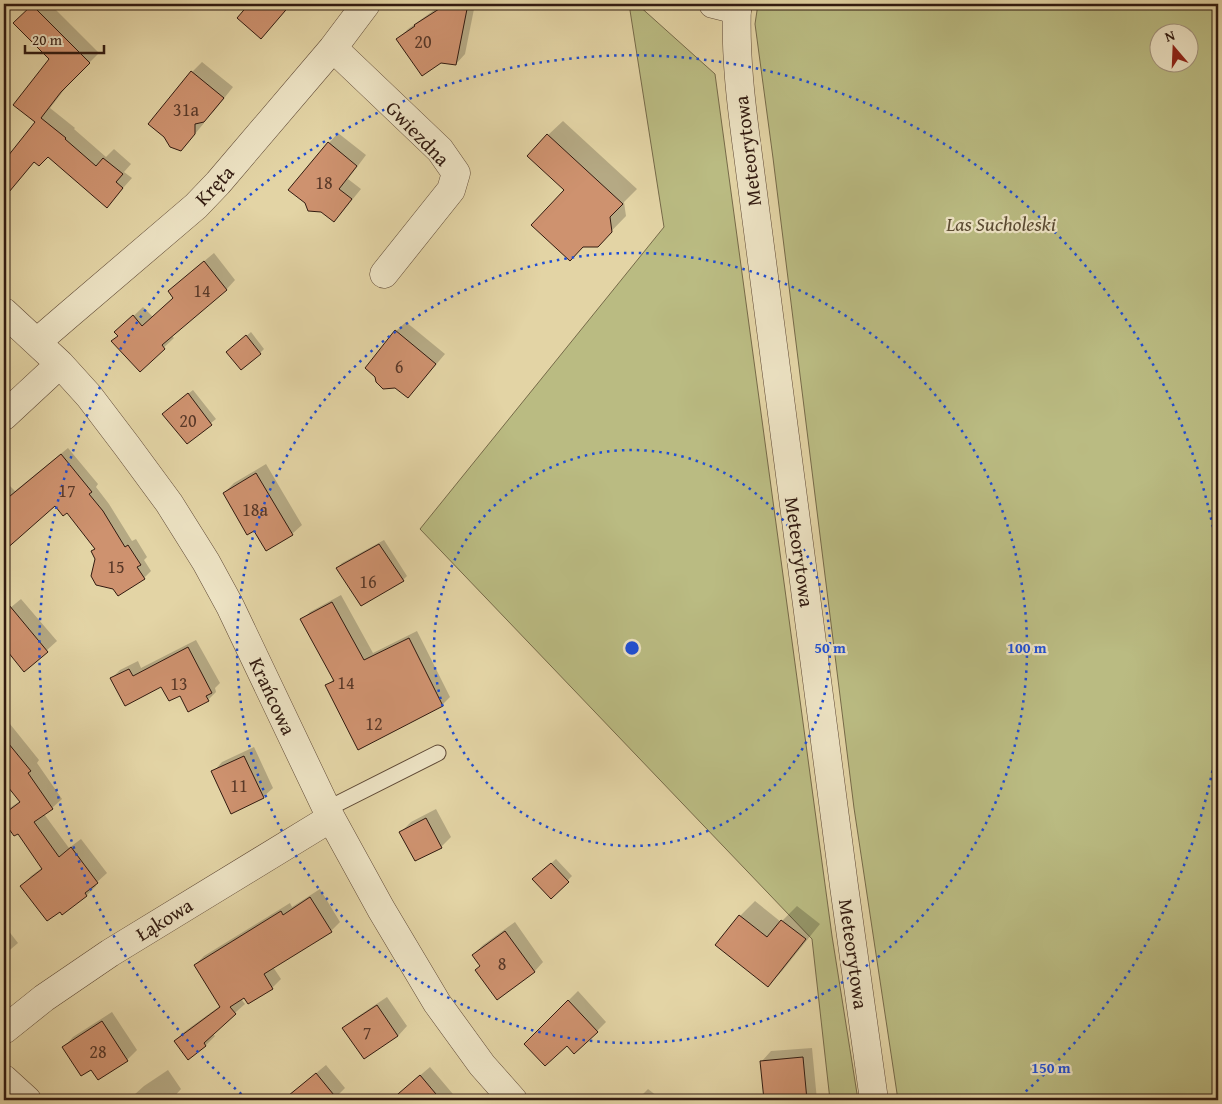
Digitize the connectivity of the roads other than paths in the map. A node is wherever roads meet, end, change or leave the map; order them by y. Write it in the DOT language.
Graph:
graph roads {
  1 [pos="366,4"];
  2 [pos="729,6"];
  3 [pos="333,48"];
  4 [pos="384,274"];
  5 [pos="4,312"];
  6 [pos="37,342"];
  7 [pos="60,364"];
  8 [pos="4,416"];
  9 [pos="438,753"];
  10 [pos="329,814"];
  11 [pos="4,1030"];
  12 [pos="4,1079"];
  13 [pos="27,1100"];
  14 [pos="513,1100"];
  15 [pos="874,1100"];
  1 -- 3 [label="street, Kręta"];
  2 -- 15 [label="street, Meteorytowa"];
  3 -- 4 [label="street, Gwiezdna"];
  3 -- 6 [label="street, Kręta"];
  5 -- 6 [label="street, Krańcowa"];
  6 -- 7 [label="street, Krańcowa"];
  7 -- 8 [label="street"];
  7 -- 10 [label="street, Krańcowa"];
  9 -- 10 [label="lane"];
  10 -- 11 [label="street, Łąkowa"];
  10 -- 14 [label="street, Krańcowa"];
  12 -- 13 [label="street"];
}
